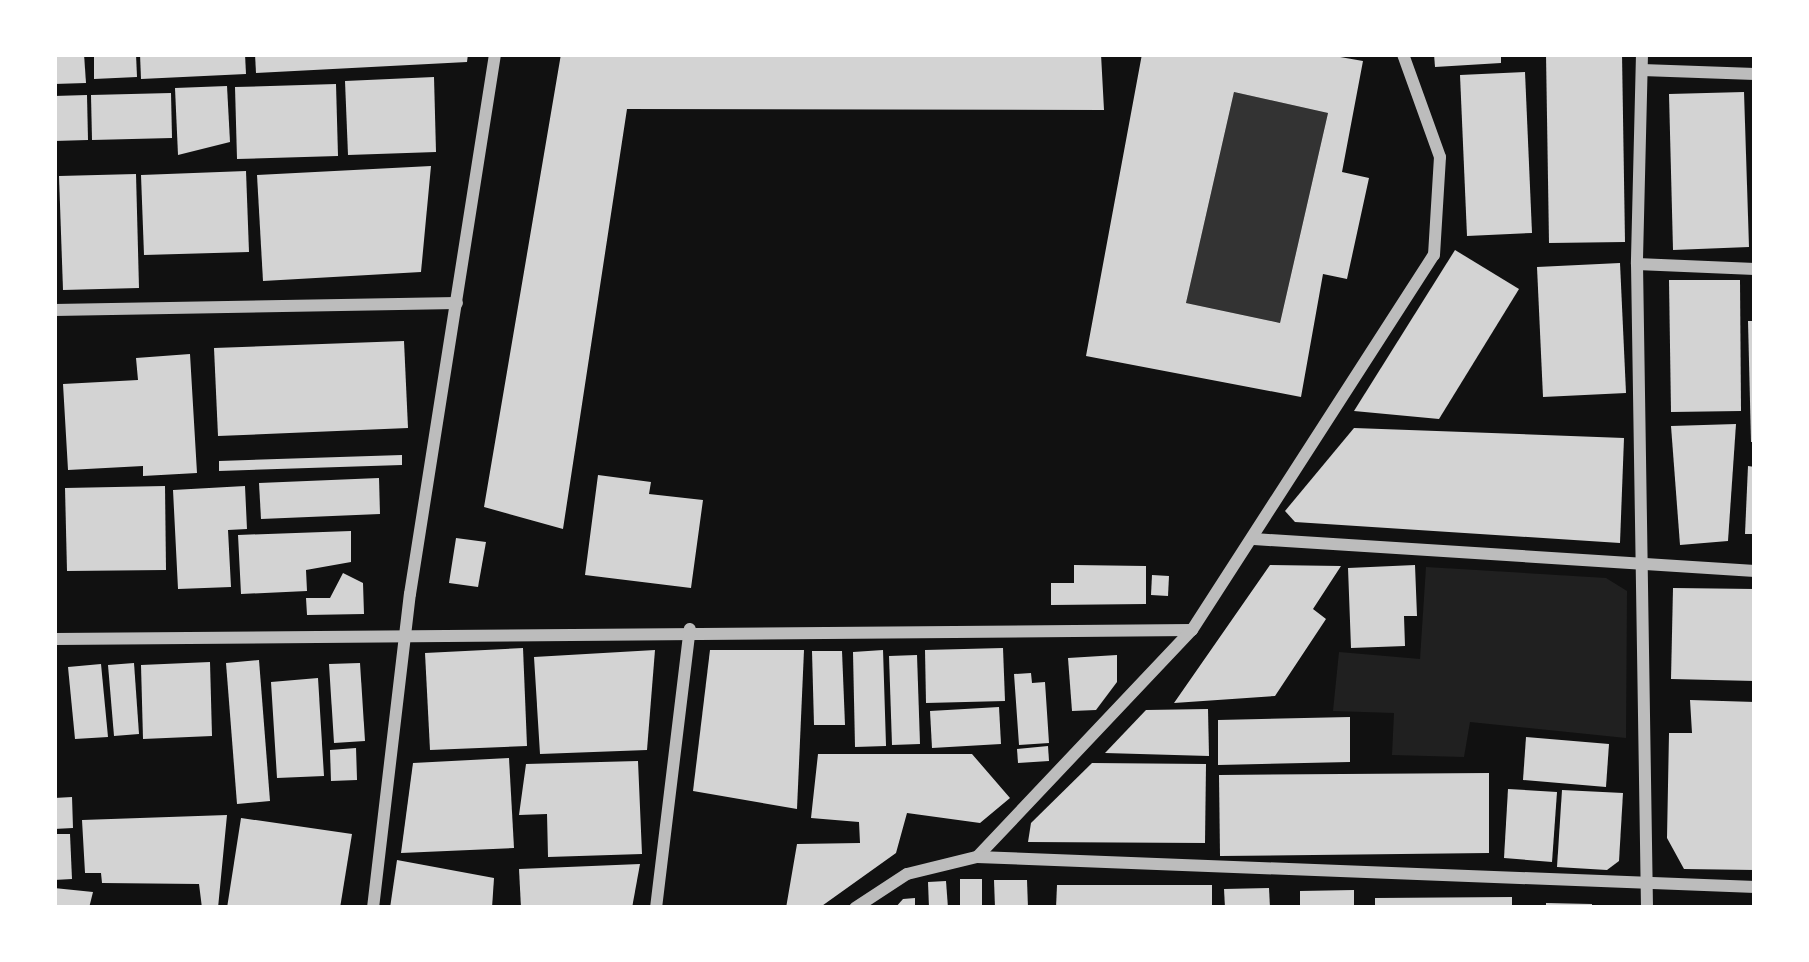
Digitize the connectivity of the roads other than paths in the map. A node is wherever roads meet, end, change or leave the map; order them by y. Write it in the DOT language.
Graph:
graph roads {
  1 [pos="495,54"];
  2 [pos="1402,54"];
  3 [pos="1642,54"];
  4 [pos="1642,70"];
  5 [pos="1755,74"];
  6 [pos="1637,264"];
  7 [pos="1755,268"];
  8 [pos="457,303"];
  9 [pos="54,310"];
  10 [pos="1254,539"];
  11 [pos="1643,564"];
  12 [pos="1755,571"];
  13 [pos="690,629"];
  14 [pos="1192,630"];
  15 [pos="409,633"];
  16 [pos="54,639"];
  17 [pos="976,856"];
  18 [pos="1755,887"];
  19 [pos="1648,889"];
  20 [pos="373,908"];
  21 [pos="656,908"];
  22 [pos="855,908"];
  23 [pos="1647,908"];
  1 -- 8 [label="street"];
  2 -- 10 [label="street"];
  3 -- 4 [label="street"];
  4 -- 5 [label="street"];
  4 -- 6 [label="street"];
  6 -- 7 [label="street"];
  6 -- 11 [label="street"];
  8 -- 9 [label="street"];
  8 -- 15 [label="street"];
  10 -- 11 [label="street"];
  10 -- 14 [label="street"];
  11 -- 12 [label="street"];
  11 -- 19 [label="street"];
  13 -- 14 [label="street"];
  13 -- 15 [label="street"];
  13 -- 21 [label="street"];
  14 -- 17 [label="street"];
  15 -- 16 [label="street"];
  15 -- 20 [label="street"];
  17 -- 19 [label="street"];
  17 -- 22 [label="street"];
  18 -- 19 [label="street"];
  19 -- 23 [label="street"];
}
